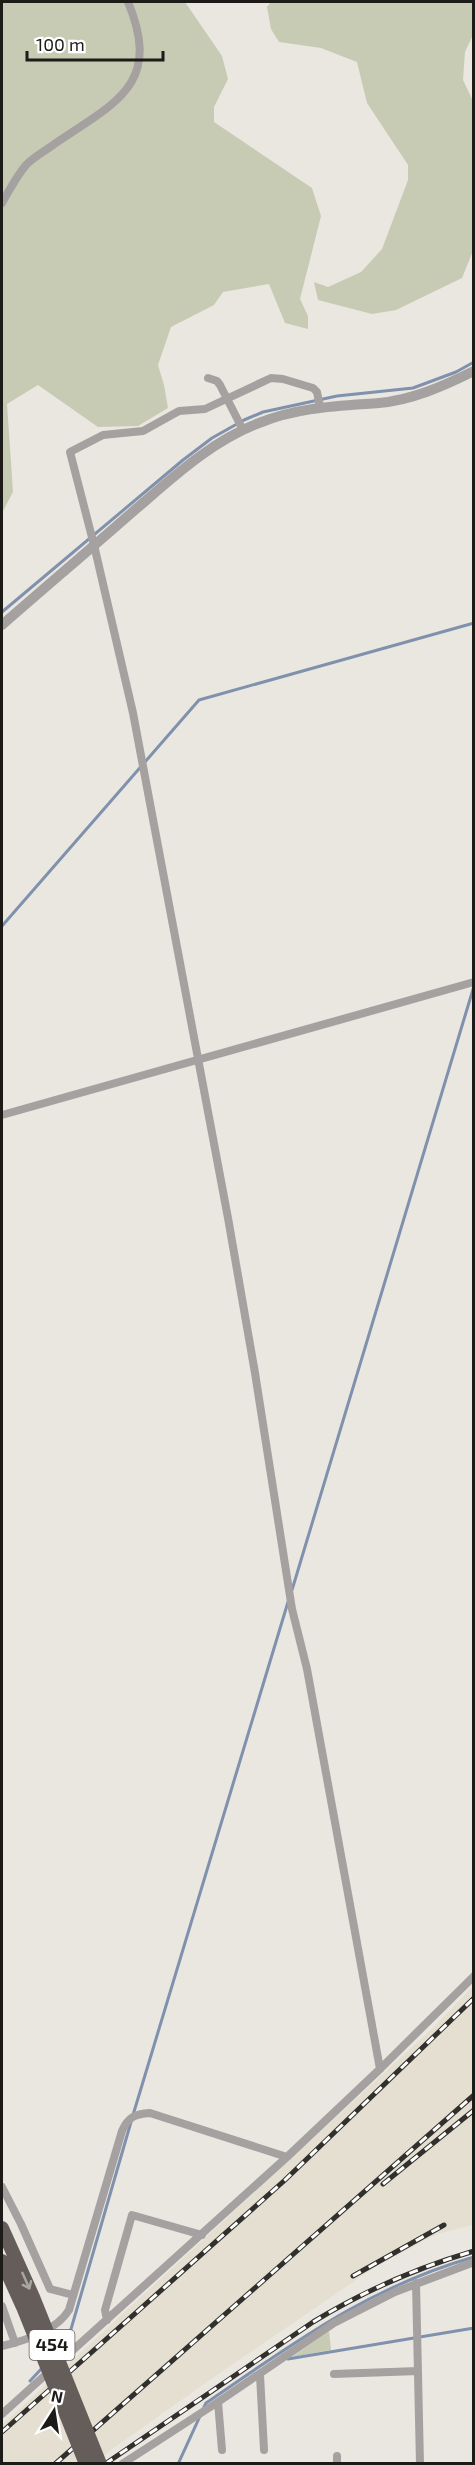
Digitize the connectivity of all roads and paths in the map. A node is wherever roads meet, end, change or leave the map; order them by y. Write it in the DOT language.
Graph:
graph roads {
  1 [pos="128,2"];
  2 [pos="2,203"];
  3 [pos="474,371"];
  4 [pos="208,378"];
  5 [pos="227,398"];
  6 [pos="320,406"];
  7 [pos="243,430"];
  8 [pos="94,545"];
  9 [pos="2,625"];
  10 [pos="474,982"];
  11 [pos="198,1061"];
  12 [pos="2,1115"];
  13 [pos="474,1976"];
  14 [pos="380,2069"];
  15 [pos="287,2157"];
  16 [pos="2,2187"];
  17 [pos="2,2228"];
  18 [pos="202,2235"];
  19 [pos="2,2261"];
  20 [pos="474,2262"];
  21 [pos="416,2283"];
  22 [pos="73,2295"];
  23 [pos="2,2306"];
  24 [pos="107,2320"];
  25 [pos="15,2343"];
  26 [pos="2,2346"];
  27 [pos="418,2371"];
  28 [pos="260,2374"];
  29 [pos="334,2374"];
  30 [pos="218,2402"];
  31 [pos="2,2414"];
  32 [pos="222,2450"];
  33 [pos="264,2450"];
  34 [pos="86,2463"];
  35 [pos="100,2463"];
  36 [pos="122,2463"];
  37 [pos="420,2463"];
  1 -- 2 [label="street"];
  3 -- 6 [label="street"];
  4 -- 5 [label="street"];
  5 -- 6 [label="street"];
  5 -- 7 [label="street"];
  5 -- 8 [label="street"];
  6 -- 7 [label="street"];
  7 -- 8 [label="street"];
  8 -- 9 [label="street"];
  8 -- 11 [label="street"];
  10 -- 11 [label="street"];
  11 -- 12 [label="street"];
  11 -- 14 [label="street"];
  13 -- 14 [label="street"];
  14 -- 15 [label="street"];
  15 -- 18 [label="street"];
  15 -- 22 [label="street"];
  16 -- 22 [label="street"];
  17 -- 35 [label="highway, 454, one-way, bridge"];
  18 -- 24 [label="street"];
  18 -- 24 [label="street"];
  19 -- 34 [label="highway, 454, bridge"];
  20 -- 21 [label="street"];
  21 -- 27 [label="street"];
  21 -- 28 [label="street"];
  22 -- 25 [label="street"];
  23 -- 25 [label="street"];
  24 -- 31 [label="street"];
  25 -- 26 [label="street"];
  27 -- 29 [label="street"];
  27 -- 37 [label="street"];
  28 -- 30 [label="street"];
  28 -- 33 [label="street"];
  30 -- 32 [label="street"];
  30 -- 36 [label="street"];
}
